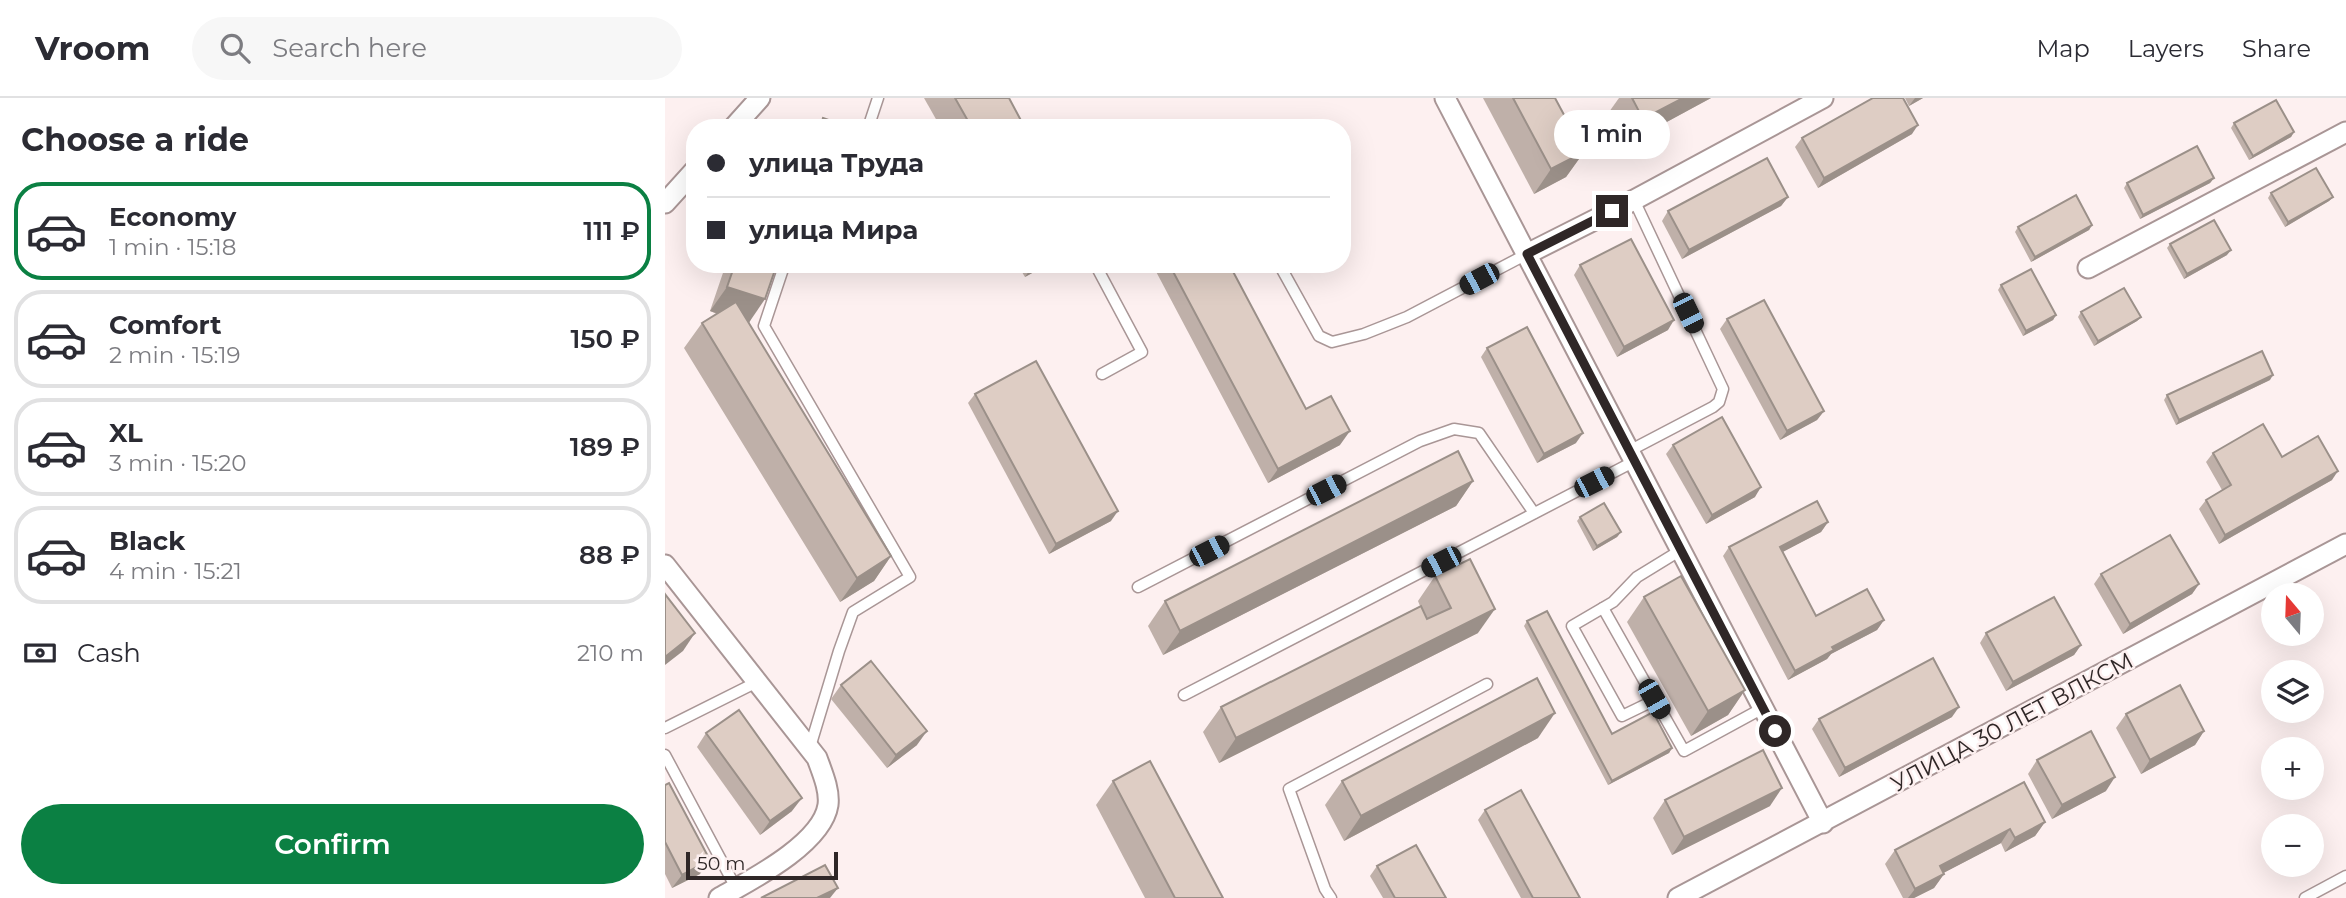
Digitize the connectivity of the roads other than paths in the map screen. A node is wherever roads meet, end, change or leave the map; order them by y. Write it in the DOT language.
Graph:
graph roads {
  1 [pos="760,98"];
  2 [pos="878,98"];
  3 [pos="1445,98"];
  4 [pos="1823,98"];
  5 [pos="741,119"];
  6 [pos="871,119"];
  7 [pos="2346,132"];
  8 [pos="686,180"];
  9 [pos="1634,200"];
  10 [pos="665,202"];
  11 [pos="1527,254"];
  12 [pos="2088,268"];
  13 [pos="782,273"];
  14 [pos="1100,273"];
  15 [pos="1284,273"];
  16 [pos="1102,374"];
  17 [pos="1632,456"];
  18 [pos="1534,513"];
  19 [pos="2346,544"];
  20 [pos="1681,550"];
  21 [pos="665,565"];
  22 [pos="1139,587"];
  23 [pos="1603,608"];
  24 [pos="757,682"];
  25 [pos="1487,684"];
  26 [pos="1184,695"];
  27 [pos="1654,699"];
  28 [pos="1763,708"];
  29 [pos="665,728"];
  30 [pos="809,748"];
  31 [pos="665,755"];
  32 [pos="1823,823"];
  33 [pos="2346,876"];
  34 [pos="728,893"];
  35 [pos="1332,898"];
  36 [pos="1678,898"];
  37 [pos="2305,898"];
  1 -- 5 [label="street"];
  2 -- 6 [label="lane"];
  3 -- 11 [label="street"];
  4 -- 9 [label="street"];
  7 -- 12 [label="street"];
  8 -- 10 [label="street"];
  9 -- 11 [label="street"];
  9 -- 17 [label="lane"];
  11 -- 15 [label="lane"];
  11 -- 17 [label="street"];
  13 -- 30 [label="lane"];
  14 -- 16 [label="lane"];
  17 -- 18 [label="lane"];
  17 -- 20 [label="street"];
  18 -- 22 [label="lane"];
  18 -- 26 [label="lane"];
  19 -- 32 [label="street, УЛИЦА 30 ЛЕТ ВЛКСМ"];
  20 -- 23 [label="lane"];
  20 -- 28 [label="street"];
  21 -- 24 [label="street"];
  23 -- 27 [label="lane"];
  23 -- 27 [label="lane"];
  24 -- 29 [label="lane"];
  24 -- 30 [label="street"];
  25 -- 35 [label="lane"];
  27 -- 28 [label="lane"];
  28 -- 32 [label="street"];
  30 -- 34 [label="street"];
  31 -- 34 [label="lane"];
  32 -- 36 [label="street, УЛИЦА 30 ЛЕТ ВЛКСМ"];
  33 -- 37 [label="lane"];
}
